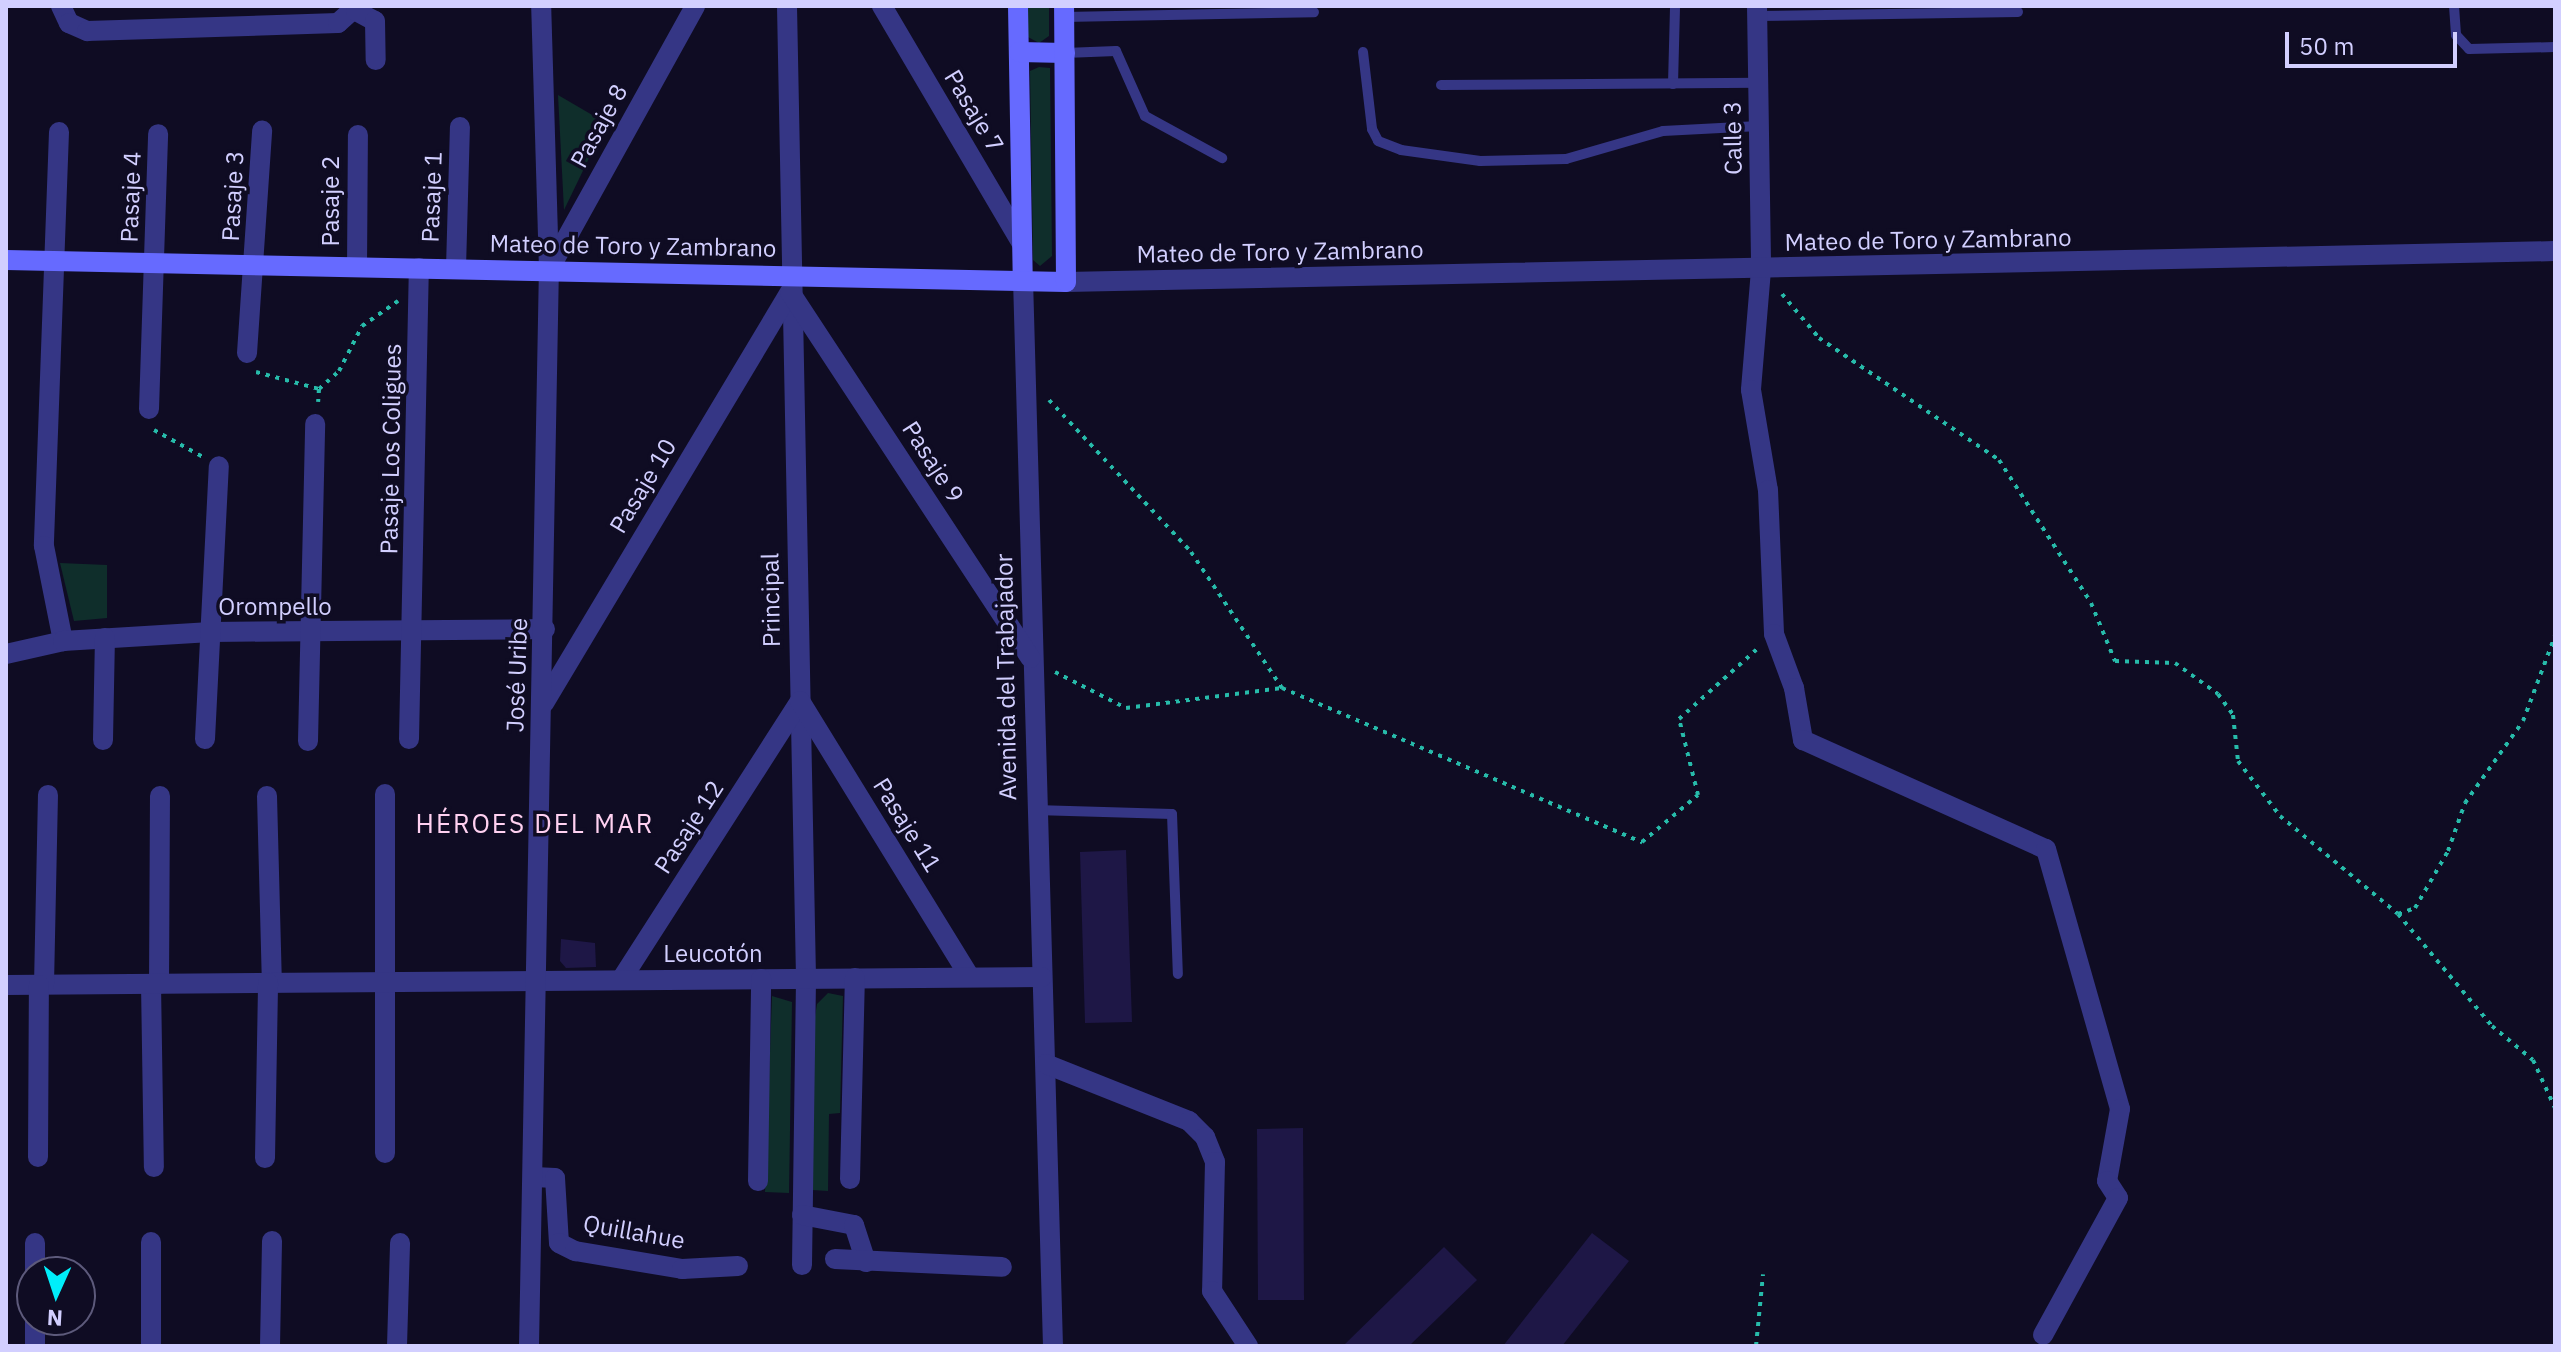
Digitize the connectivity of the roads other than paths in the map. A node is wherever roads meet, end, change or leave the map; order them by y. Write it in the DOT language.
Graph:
graph roads {
  1 [pos="61,6"];
  2 [pos="541,6"];
  3 [pos="695,6"];
  4 [pos="787,6"];
  5 [pos="882,6"];
  6 [pos="1018,6"];
  7 [pos="1675,6"];
  8 [pos="2454,6"];
  9 [pos="356,9"];
  10 [pos="1757,11"];
  11 [pos="1064,12"];
  12 [pos="1314,12"];
  13 [pos="2018,12"];
  14 [pos="2555,47"];
  15 [pos="1019,52"];
  16 [pos="1363,52"];
  17 [pos="1065,53"];
  18 [pos="376,60"];
  19 [pos="1758,83"];
  20 [pos="1673,84"];
  21 [pos="1441,85"];
  22 [pos="1759,126"];
  23 [pos="460,127"];
  24 [pos="262,131"];
  25 [pos="59,132"];
  26 [pos="158,134"];
  27 [pos="358,135"];
  28 [pos="1222,158"];
  29 [pos="1021,242"];
  30 [pos="2555,251"];
  31 [pos="6,260"];
  32 [pos="51,261"];
  33 [pos="154,263"];
  34 [pos="255,264"];
  35 [pos="357,267"];
  36 [pos="419,268"];
  37 [pos="456,268"];
  38 [pos="549,270"];
  39 [pos="1761,270"];
  40 [pos="1023,279"];
  41 [pos="1066,282"];
  42 [pos="790,283"];
  43 [pos="247,353"];
  44 [pos="149,409"];
  45 [pos="315,424"];
  46 [pos="219,466"];
  47 [pos="545,629"];
  48 [pos="413,631"];
  49 [pos="211,632"];
  50 [pos="312,634"];
  51 [pos="105,638"];
  52 [pos="63,641"];
  53 [pos="6,654"];
  54 [pos="1032,660"];
  55 [pos="800,701"];
  56 [pos="542,706"];
  57 [pos="205,739"];
  58 [pos="409,739"];
  59 [pos="103,740"];
  60 [pos="308,741"];
  61 [pos="385,794"];
  62 [pos="48,795"];
  63 [pos="160,796"];
  64 [pos="267,796"];
  65 [pos="1035,810"];
  66 [pos="1178,974"];
  67 [pos="970,977"];
  68 [pos="1042,977"];
  69 [pos="855,978"];
  70 [pos="761,979"];
  71 [pos="806,979"];
  72 [pos="621,980"];
  73 [pos="537,981"];
  74 [pos="385,982"];
  75 [pos="270,983"];
  76 [pos="155,984"];
  77 [pos="6,985"];
  78 [pos="41,985"];
  79 [pos="1046,1064"];
  80 [pos="385,1153"];
  81 [pos="38,1157"];
  82 [pos="265,1158"];
  83 [pos="154,1167"];
  84 [pos="534,1177"];
  85 [pos="850,1179"];
  86 [pos="758,1181"];
  87 [pos="802,1215"];
  88 [pos="272,1241"];
  89 [pos="151,1242"];
  90 [pos="35,1243"];
  91 [pos="400,1243"];
  92 [pos="35,1256"];
  93 [pos="835,1259"];
  94 [pos="866,1262"];
  95 [pos="802,1265"];
  96 [pos="738,1266"];
  97 [pos="1002,1267"];
  98 [pos="2043,1335"];
  99 [pos="151,1346"];
  100 [pos="270,1346"];
  101 [pos="397,1346"];
  102 [pos="529,1346"];
  103 [pos="1053,1346"];
  104 [pos="1248,1346"];
  1 -- 9 [label="street"];
  2 -- 38 [label="street, José Uribe"];
  3 -- 38 [label="street, Pasaje 8"];
  4 -- 42 [label="street, Principal"];
  5 -- 29 [label="street, Pasaje 7"];
  6 -- 15 [label="street, Avenida del Trabajador"];
  7 -- 20 [label="lane"];
  8 -- 14 [label="lane"];
  9 -- 18 [label="street"];
  10 -- 13 [label="lane"];
  10 -- 19 [label="street, Calle 3"];
  11 -- 12 [label="lane"];
  11 -- 17 [label="street"];
  15 -- 17 [label="street"];
  15 -- 29 [label="street, Avenida del Trabajador"];
  16 -- 22 [label="lane"];
  17 -- 28 [label="lane"];
  17 -- 41 [label="street"];
  19 -- 20 [label="lane"];
  19 -- 22 [label="street, Calle 3"];
  20 -- 21 [label="lane"];
  22 -- 39 [label="street, Calle 3"];
  23 -- 37 [label="street, Pasaje 1"];
  24 -- 34 [label="street, Pasaje 3"];
  25 -- 32 [label="street"];
  26 -- 33 [label="street, Pasaje 4"];
  27 -- 35 [label="street, Pasaje 2"];
  29 -- 40 [label="street, Avenida del Trabajador"];
  30 -- 39 [label="street, Mateo de Toro y Zambrano"];
  31 -- 32 [label="street, Mateo de Toro y Zambrano"];
  32 -- 33 [label="street, Mateo de Toro y Zambrano"];
  32 -- 52 [label="street"];
  33 -- 34 [label="street, Mateo de Toro y Zambrano"];
  33 -- 44 [label="street, Pasaje 4"];
  34 -- 35 [label="street, Mateo de Toro y Zambrano"];
  34 -- 43 [label="street, Pasaje 3"];
  35 -- 36 [label="street, Mateo de Toro y Zambrano"];
  36 -- 37 [label="street, Mateo de Toro y Zambrano"];
  36 -- 48 [label="street, Pasaje Los Coligues"];
  37 -- 38 [label="street, Mateo de Toro y Zambrano"];
  38 -- 42 [label="street, Mateo de Toro y Zambrano"];
  38 -- 47 [label="street, José Uribe"];
  39 -- 41 [label="street, Mateo de Toro y Zambrano"];
  39 -- 98 [label="street, Calle 3"];
  40 -- 41 [label="street, Mateo de Toro y Zambrano"];
  40 -- 42 [label="street, Mateo de Toro y Zambrano"];
  40 -- 54 [label="street, Avenida del Trabajador"];
  42 -- 54 [label="street, Pasaje 9"];
  42 -- 55 [label="street, Principal"];
  42 -- 56 [label="street, Pasaje 10"];
  45 -- 50 [label="street"];
  46 -- 49 [label="street"];
  47 -- 48 [label="street, Orompello"];
  47 -- 56 [label="street, José Uribe"];
  48 -- 50 [label="street, Orompello"];
  48 -- 58 [label="street, Pasaje Los Coligues"];
  49 -- 50 [label="street, Orompello"];
  49 -- 51 [label="street, Orompello"];
  49 -- 57 [label="street"];
  50 -- 60 [label="street"];
  51 -- 52 [label="street, Orompello"];
  51 -- 59 [label="street"];
  52 -- 53 [label="street, Orompello"];
  54 -- 65 [label="street, Avenida del Trabajador"];
  55 -- 67 [label="street, Pasaje 11"];
  55 -- 71 [label="street, Principal"];
  55 -- 72 [label="street, Pasaje 12"];
  56 -- 73 [label="street, José Uribe"];
  61 -- 74 [label="street"];
  62 -- 78 [label="street"];
  63 -- 76 [label="street"];
  64 -- 75 [label="street"];
  65 -- 66 [label="lane"];
  65 -- 68 [label="street, Avenida del Trabajador"];
  67 -- 68 [label="street, Leucotón"];
  67 -- 69 [label="street, Leucotón"];
  68 -- 79 [label="street, Avenida del Trabajador"];
  69 -- 71 [label="street, Leucotón"];
  69 -- 85 [label="street"];
  70 -- 71 [label="street, Leucotón"];
  70 -- 72 [label="street, Leucotón"];
  70 -- 86 [label="street"];
  71 -- 87 [label="street, Principal"];
  72 -- 73 [label="street, Leucotón"];
  73 -- 74 [label="street, Leucotón"];
  73 -- 84 [label="street, José Uribe"];
  74 -- 75 [label="street, Leucotón"];
  74 -- 80 [label="street"];
  75 -- 76 [label="street, Leucotón"];
  75 -- 82 [label="street"];
  76 -- 78 [label="street, Leucotón"];
  76 -- 83 [label="street"];
  77 -- 78 [label="street, Leucotón"];
  78 -- 81 [label="street"];
  79 -- 103 [label="street, Avenida del Trabajador"];
  79 -- 104 [label="street"];
  84 -- 96 [label="street, Quillahue"];
  84 -- 102 [label="street, José Uribe"];
  87 -- 94 [label="street"];
  87 -- 95 [label="street, Principal"];
  88 -- 100 [label="street"];
  89 -- 99 [label="street"];
  90 -- 92 [label="street"];
  91 -- 101 [label="street"];
  93 -- 94 [label="street"];
  94 -- 97 [label="street"];
}
